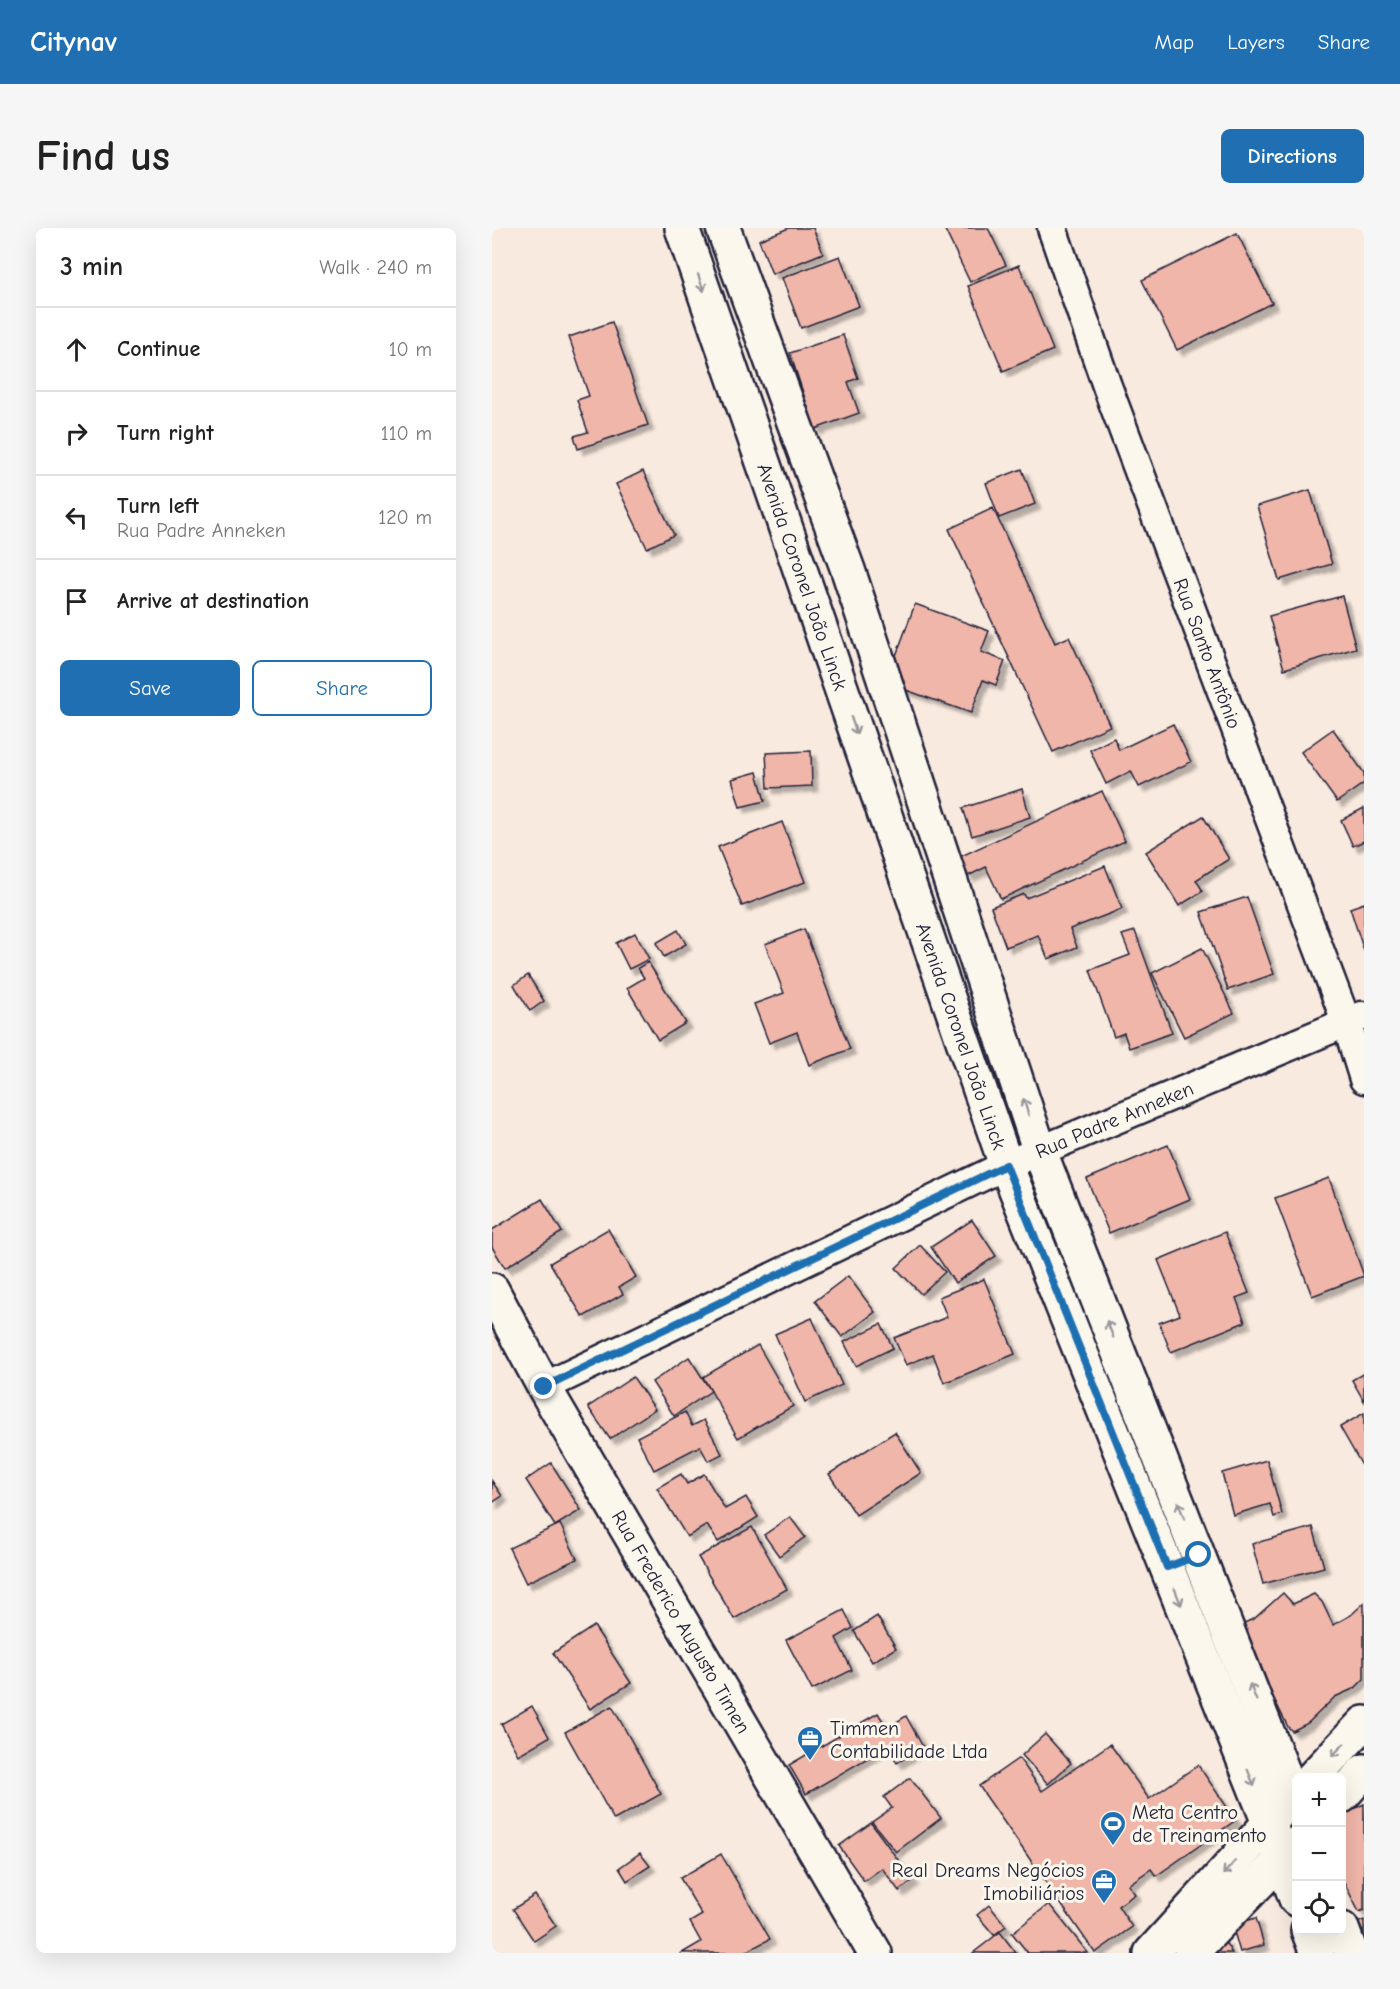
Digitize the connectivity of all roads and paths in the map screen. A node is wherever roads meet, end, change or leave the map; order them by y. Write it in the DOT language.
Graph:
graph roads {
  1 [pos="682,228"];
  2 [pos="723,228"];
  3 [pos="1052,228"];
  4 [pos="1355,1018"];
  5 [pos="1364,1079"];
  6 [pos="1040,1152"];
  7 [pos="1006,1165"];
  8 [pos="492,1290"];
  9 [pos="544,1387"];
  10 [pos="1199,1555"];
  11 [pos="1167,1567"];
  12 [pos="1364,1723"];
  13 [pos="1364,1771"];
  14 [pos="1318,1773"];
  15 [pos="1292,1774"];
  16 [pos="1346,1791"];
  17 [pos="1292,1801"];
  18 [pos="1269,1823"];
  19 [pos="1289,1851"];
  20 [pos="1293,1881"];
  21 [pos="1310,1935"];
  22 [pos="1344,1935"];
  23 [pos="875,1953"];
  24 [pos="1151,1953"];
  25 [pos="1191,1953"];
  26 [pos="1317,1953"];
  27 [pos="1351,1953"];
  1 -- 7 [label="main road, Avenida Coronel João Linck, one-way"];
  6 -- 2 [label="main road, Avenida Coronel João Linck, one-way"];
  3 -- 4 [label="street, Rua Santo Antônio"];
  4 -- 5 [label="street, Rua Santo Antônio"];
  4 -- 6 [label="street, Rua Padre Anneken"];
  6 -- 7 [label="street, Rua Padre Anneken"];
  10 -- 6 [label="main road, Avenida Coronel João Linck, one-way"];
  7 -- 9 [label="street, Rua Padre Anneken"];
  7 -- 11 [label="main road, Avenida Coronel João Linck"];
  8 -- 9 [label="main road, Rua Frederico Augusto Timen"];
  9 -- 23 [label="main road, Rua Frederico Augusto Timen"];
  10 -- 11 [label="main road"];
  15 -- 10 [label="main road, Avenida Coronel João Linck, one-way"];
  11 -- 18 [label="main road, Avenida Coronel João Linck, one-way"];
  12 -- 14 [label="main road, one-way"];
  13 -- 16 [label="main road"];
  17 -- 18 [label="main road"];
  18 -- 19 [label="main road, Avenida Coronel João Linck"];
  18 -- 24 [label="main road, one-way"];
  19 -- 20 [label="main road, Avenida Coronel João Linck"];
  19 -- 25 [label="main road"];
  21 -- 26 [label="main road"];
  22 -- 27 [label="main road"];
}
